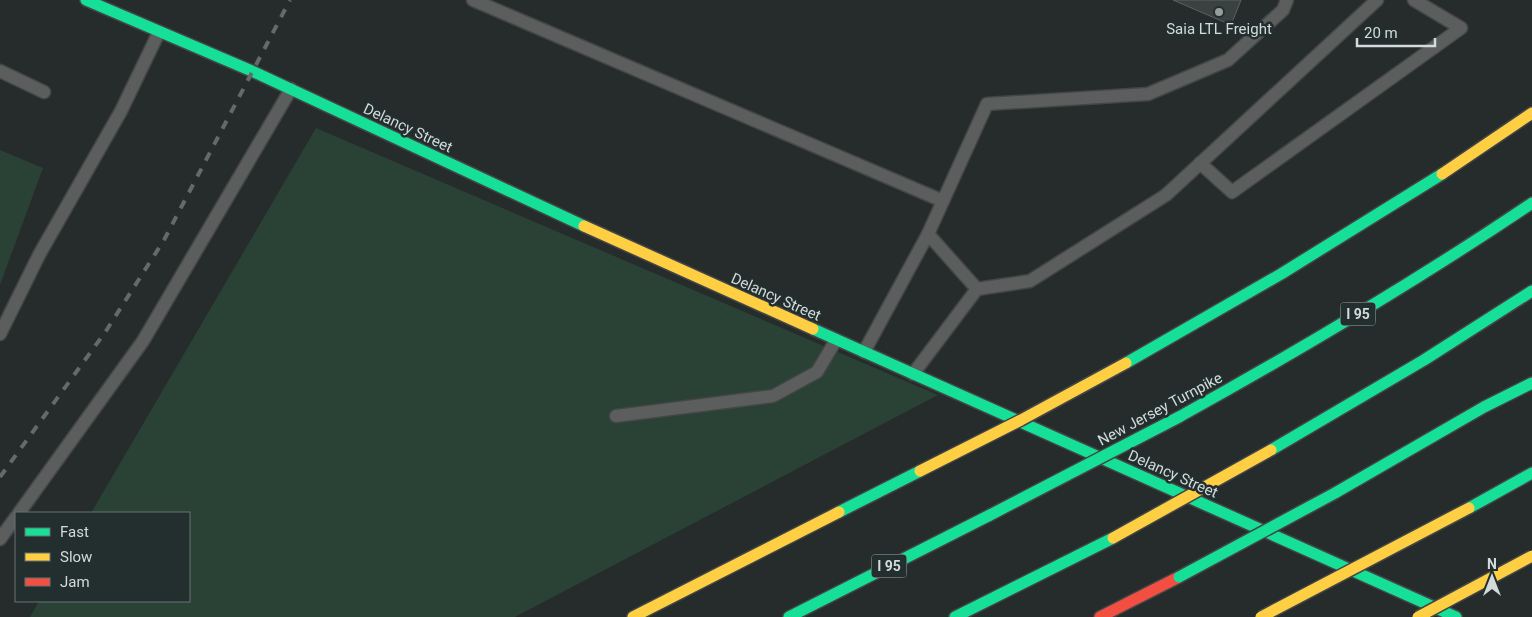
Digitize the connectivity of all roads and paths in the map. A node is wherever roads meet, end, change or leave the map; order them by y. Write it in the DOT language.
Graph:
graph roads {
  1 [pos="86,0"];
  2 [pos="473,0"];
  3 [pos="1287,0"];
  4 [pos="1377,0"];
  5 [pos="1414,0"];
  6 [pos="159,32"];
  7 [pos="0,71"];
  8 [pos="291,89"];
  9 [pos="44,92"];
  10 [pos="1532,113"];
  11 [pos="1200,163"];
  12 [pos="944,201"];
  13 [pos="1532,203"];
  14 [pos="928,234"];
  15 [pos="977,289"];
  16 [pos="1532,291"];
  17 [pos="0,334"];
  18 [pos="836,340"];
  19 [pos="864,352"];
  20 [pos="1532,372"];
  21 [pos="913,374"];
  22 [pos="1532,384"];
  23 [pos="1484,408"];
  24 [pos="616,416"];
  25 [pos="1532,473"];
  26 [pos="20,512"];
  27 [pos="15,517"];
  28 [pos="0,539"];
  29 [pos="1532,556"];
  30 [pos="633,617"];
  31 [pos="789,617"];
  32 [pos="955,617"];
  33 [pos="1100,617"];
  34 [pos="1261,617"];
  35 [pos="1418,617"];
  36 [pos="1456,617"];
  1 -- 6 [label="main road, Delancy Street"];
  2 -- 12 [label="lane"];
  3 -- 12 [label="lane"];
  4 -- 11 [label="lane"];
  5 -- 11 [label="lane"];
  6 -- 8 [label="main road, Delancy Street"];
  6 -- 17 [label="lane"];
  7 -- 9 [label="lane"];
  8 -- 18 [label="main road, Delancy Street"];
  8 -- 26 [label="lane"];
  10 -- 30 [label="main road, bridge"];
  11 -- 15 [label="lane"];
  12 -- 14 [label="lane"];
  13 -- 31 [label="main road, New Jersey Turnpike / I 95, bridge"];
  14 -- 15 [label="lane"];
  14 -- 19 [label="lane"];
  15 -- 21 [label="lane"];
  16 -- 32 [label="main road, bridge"];
  18 -- 19 [label="main road, Delancy Street"];
  18 -- 24 [label="lane"];
  19 -- 21 [label="main road, Delancy Street"];
  20 -- 23 [label="main road"];
  21 -- 36 [label="main road, Delancy Street"];
  22 -- 23 [label="main road"];
  23 -- 33 [label="main road, bridge"];
  25 -- 34 [label="main road, bridge"];
  27 -- 28 [label="lane"];
  29 -- 35 [label="main road, bridge"];
}
